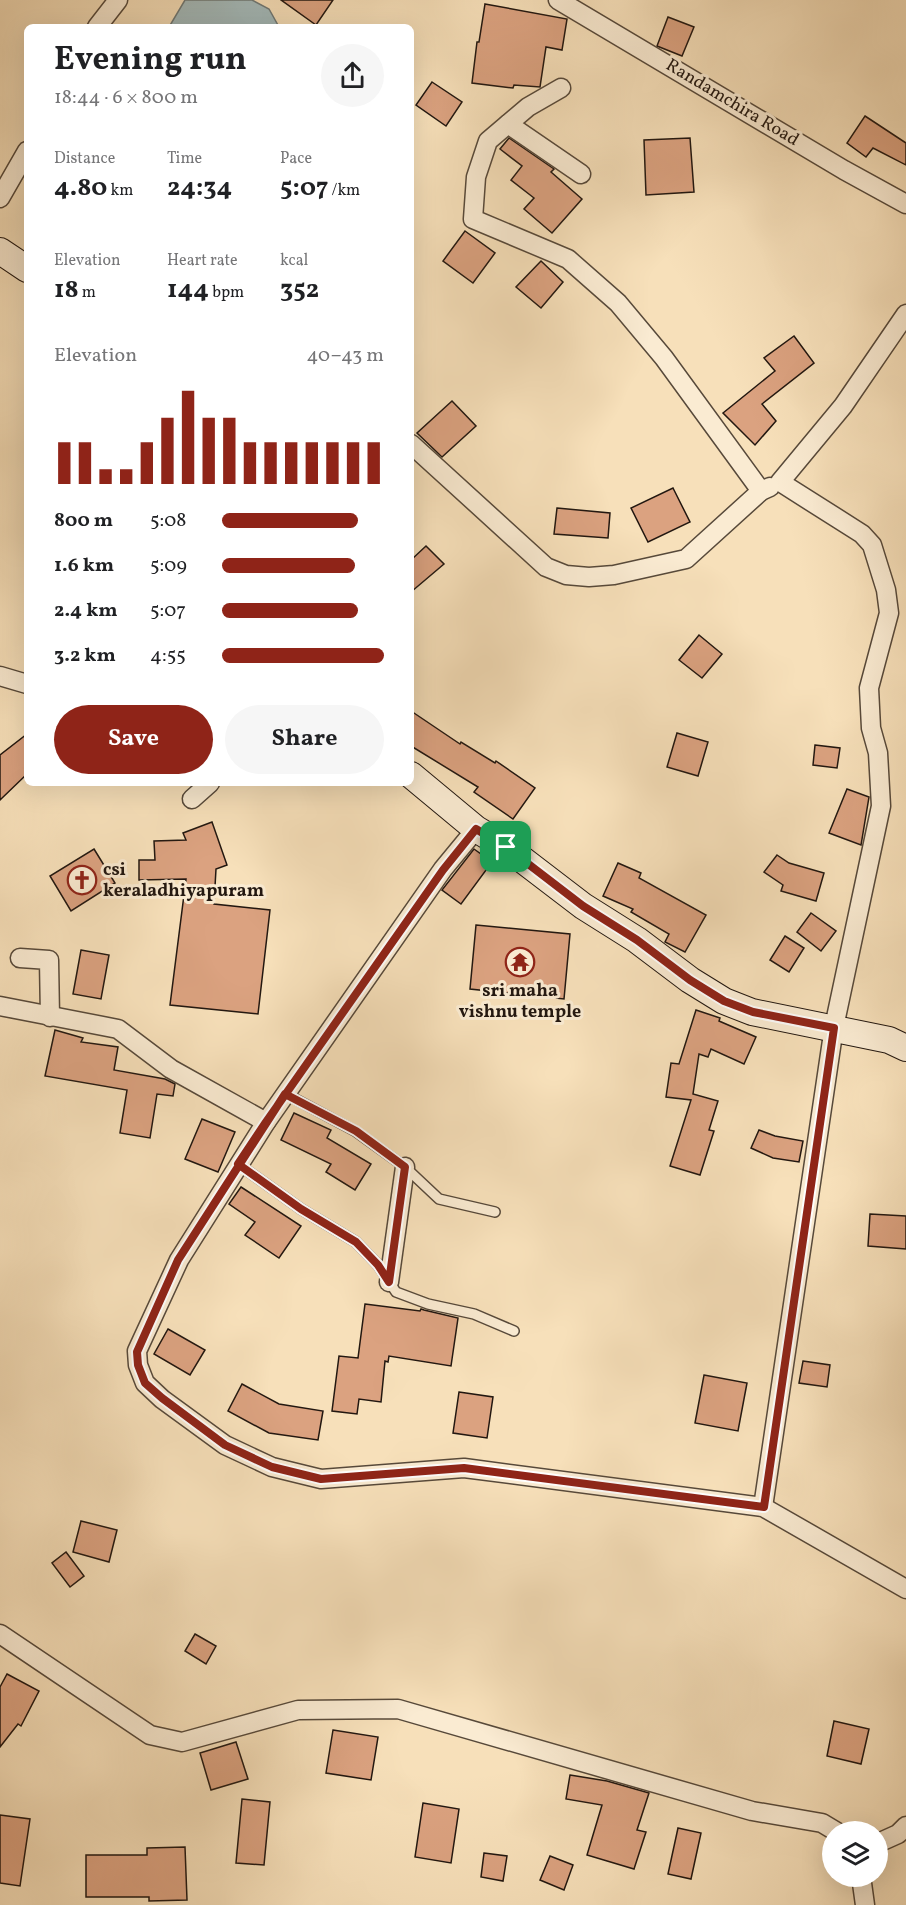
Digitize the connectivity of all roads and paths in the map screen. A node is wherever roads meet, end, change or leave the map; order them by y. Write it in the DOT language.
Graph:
graph roads {
  1 [pos="118,0"];
  2 [pos="558,0"];
  3 [pos="99,24"];
  4 [pos="561,88"];
  5 [pos="508,124"];
  6 [pos="24,156"];
  7 [pos="581,174"];
  8 [pos="0,198"];
  9 [pos="906,204"];
  10 [pos="0,251"];
  11 [pos="24,267"];
  12 [pos="906,314"];
  13 [pos="414,447"];
  14 [pos="780,482"];
  15 [pos="761,491"];
  16 [pos="0,676"];
  17 [pos="24,683"];
  18 [pos="414,777"];
  19 [pos="207,786"];
  20 [pos="192,799"];
  21 [pos="476,829"];
  22 [pos="20,958"];
  23 [pos="0,1006"];
  24 [pos="50,1017"];
  25 [pos="834,1028"];
  26 [pos="906,1048"];
  27 [pos="285,1094"];
  28 [pos="266,1122"];
  29 [pos="238,1164"];
  30 [pos="405,1167"];
  31 [pos="495,1212"];
  32 [pos="389,1282"];
  33 [pos="514,1331"];
  34 [pos="764,1507"];
  35 [pos="906,1589"];
  36 [pos="2,1640"];
  37 [pos="822,1824"];
  38 [pos="906,1826"];
  39 [pos="888,1838"];
  40 [pos="863,1887"];
  41 [pos="865,1905"];
  1 -- 3 [label="street"];
  2 -- 9 [label="street, Randamchira Road"];
  4 -- 5 [label="street"];
  5 -- 7 [label="street"];
  5 -- 15 [label="street"];
  6 -- 8 [label="street"];
  10 -- 11 [label="street"];
  12 -- 14 [label="street"];
  13 -- 15 [label="street"];
  14 -- 15 [label="street"];
  14 -- 25 [label="street"];
  16 -- 17 [label="street"];
  18 -- 21 [label="street"];
  19 -- 20 [label="street"];
  21 -- 25 [label="street"];
  21 -- 27 [label="street"];
  22 -- 24 [label="street"];
  23 -- 24 [label="street"];
  24 -- 28 [label="street"];
  25 -- 26 [label="street"];
  25 -- 34 [label="street"];
  27 -- 28 [label="street"];
  27 -- 30 [label="lane"];
  28 -- 29 [label="street"];
  29 -- 32 [label="lane"];
  29 -- 34 [label="street"];
  30 -- 31 [label="lane"];
  30 -- 32 [label="street"];
  32 -- 33 [label="lane"];
  34 -- 35 [label="street"];
  36 -- 37 [label="street"];
  38 -- 39 [label="street"];
  40 -- 41 [label="street"];
}
